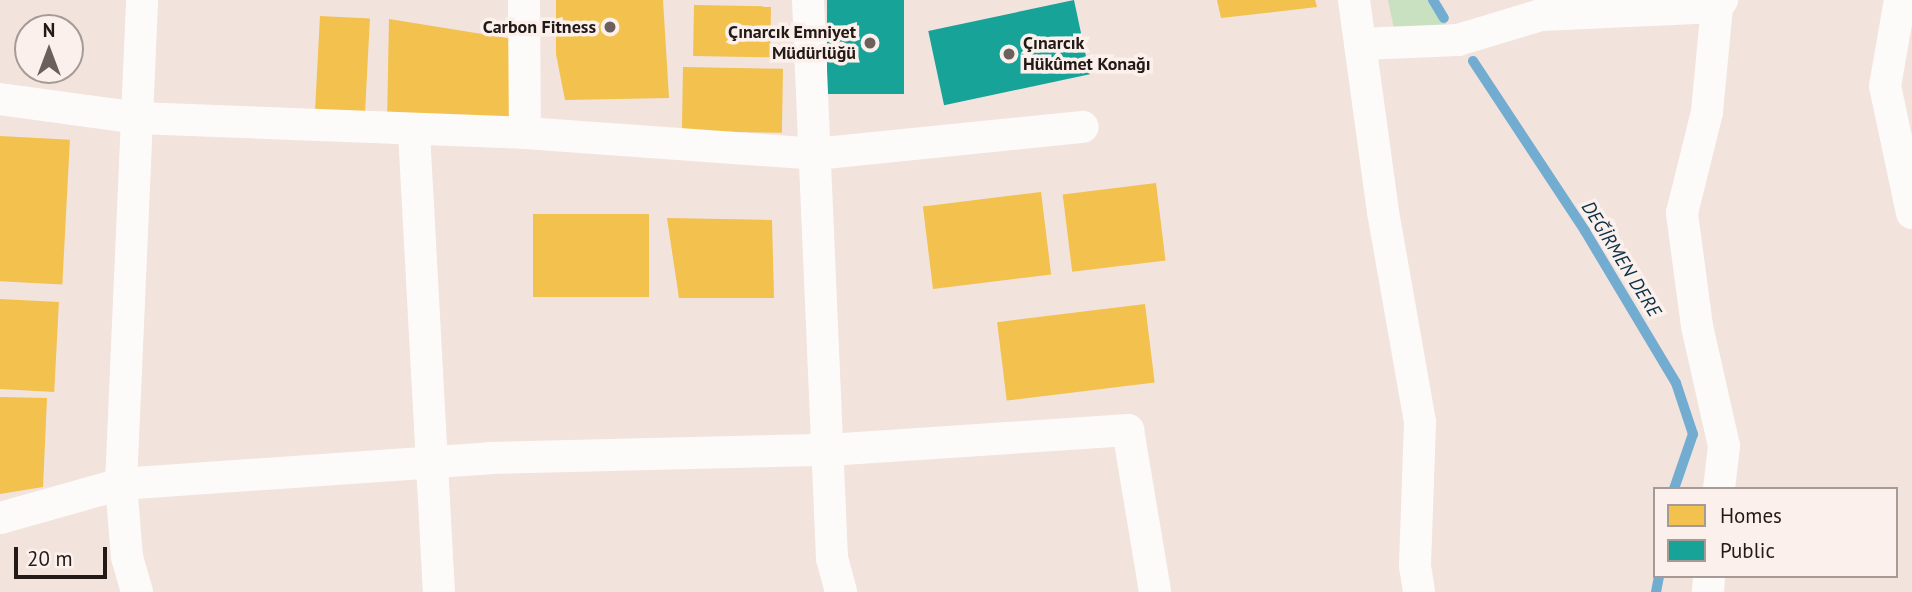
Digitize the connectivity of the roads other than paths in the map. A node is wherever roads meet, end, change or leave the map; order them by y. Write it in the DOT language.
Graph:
graph roads {
  1 [pos="142,0"];
  2 [pos="524,0"];
  3 [pos="808,0"];
  4 [pos="1354,0"];
  5 [pos="1900,0"];
  6 [pos="1719,4"];
  7 [pos="1360,44"];
  8 [pos="0,99"];
  9 [pos="138,117"];
  10 [pos="1083,127"];
  11 [pos="414,132"];
  12 [pos="525,133"];
  13 [pos="815,154"];
  14 [pos="1912,213"];
  15 [pos="828,450"];
  16 [pos="429,462"];
  17 [pos="121,484"];
  18 [pos="1719,487"];
  19 [pos="0,518"];
  20 [pos="137,592"];
  21 [pos="439,592"];
  22 [pos="841,592"];
  23 [pos="1155,592"];
  24 [pos="1419,592"];
  1 -- 9 [label="street"];
  2 -- 12 [label="street"];
  3 -- 13 [label="street"];
  4 -- 7 [label="street"];
  5 -- 14 [label="street"];
  6 -- 7 [label="street"];
  6 -- 18 [label="street"];
  7 -- 24 [label="street"];
  8 -- 9 [label="street"];
  9 -- 11 [label="street"];
  9 -- 17 [label="street"];
  10 -- 13 [label="street"];
  11 -- 12 [label="street"];
  11 -- 16 [label="street"];
  12 -- 13 [label="street"];
  13 -- 15 [label="street"];
  15 -- 16 [label="street"];
  15 -- 22 [label="street"];
  15 -- 23 [label="street"];
  16 -- 17 [label="street"];
  16 -- 21 [label="street"];
  17 -- 19 [label="street"];
  17 -- 20 [label="street"];
}
